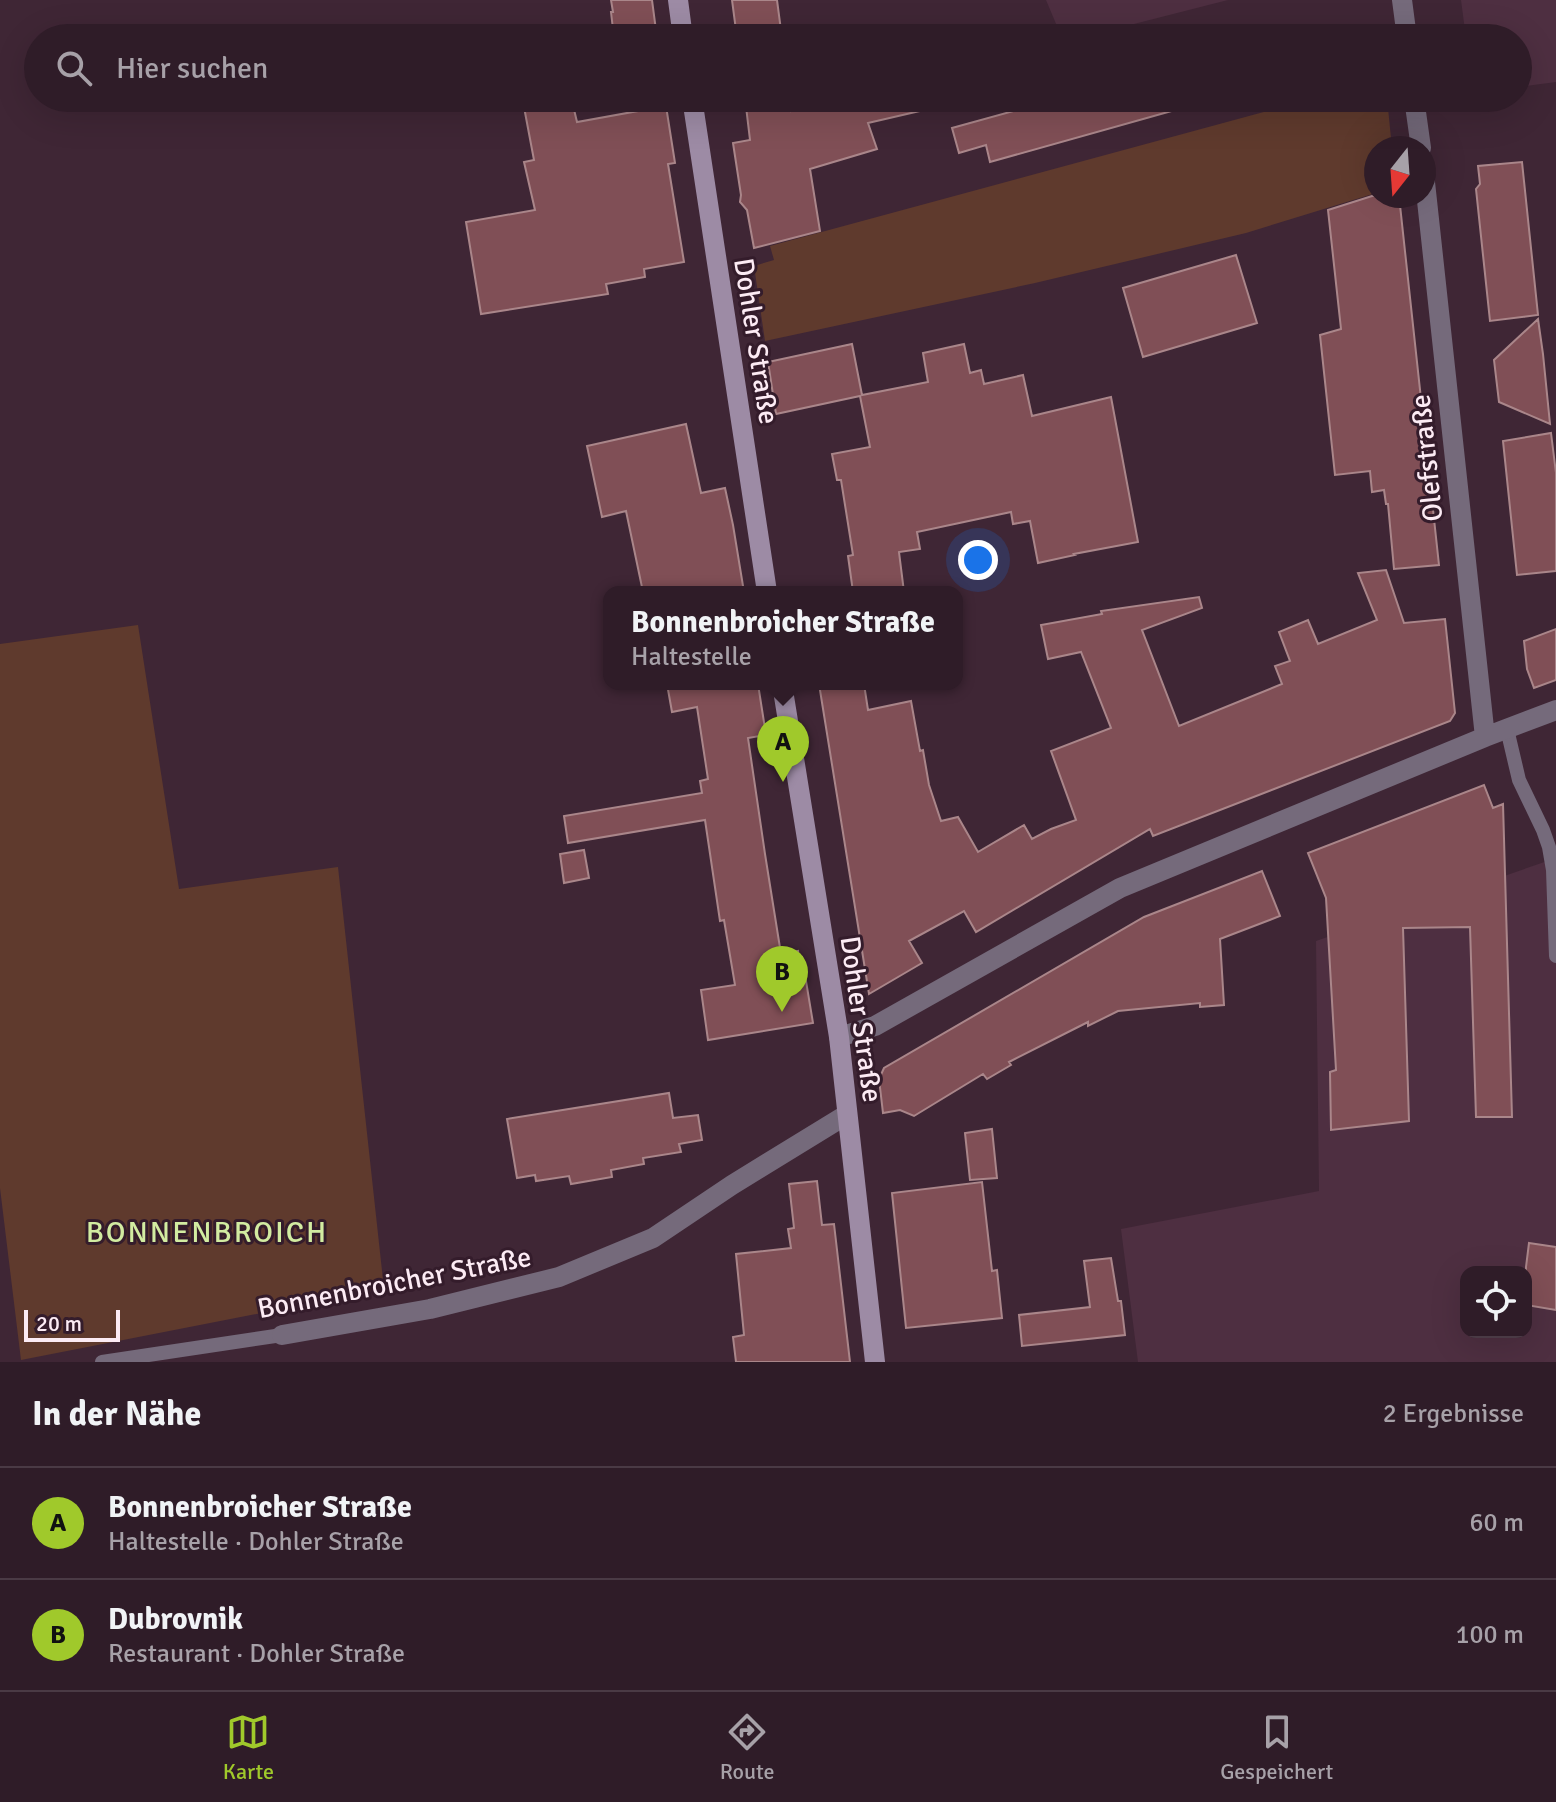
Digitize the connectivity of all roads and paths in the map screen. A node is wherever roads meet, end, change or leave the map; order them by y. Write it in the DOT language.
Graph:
graph roads {
  1 [pos="678,0"];
  2 [pos="1402,0"];
  3 [pos="681,24"];
  4 [pos="1405,24"];
  5 [pos="694,112"];
  6 [pos="1416,112"];
  7 [pos="1419,136"];
  8 [pos="1428,208"];
  9 [pos="766,586"];
  10 [pos="783,690"];
  11 [pos="1556,710"];
  12 [pos="1507,729"];
  13 [pos="1485,737"];
  14 [pos="1556,956"];
  15 [pos="839,1037"];
  16 [pos="846,1115"];
  17 [pos="282,1335"];
  18 [pos="102,1362"];
  19 [pos="875,1362"];
  1 -- 3 [label="main road"];
  2 -- 4 [label="street"];
  5 -- 9 [label="main road, Dohler Straße"];
  6 -- 7 [label="street"];
  8 -- 13 [label="street, Olefstraße"];
  10 -- 15 [label="main road, Dohler Straße"];
  11 -- 12 [label="street"];
  12 -- 13 [label="street"];
  12 -- 14 [label="lane"];
  13 -- 15 [label="street"];
  15 -- 16 [label="main road, Dohler Straße"];
  16 -- 17 [label="street, Bonnenbroicher Straße"];
  16 -- 19 [label="main road, Dohler Straße"];
  17 -- 18 [label="lane, Bonnenbroicher Straße"];
}
